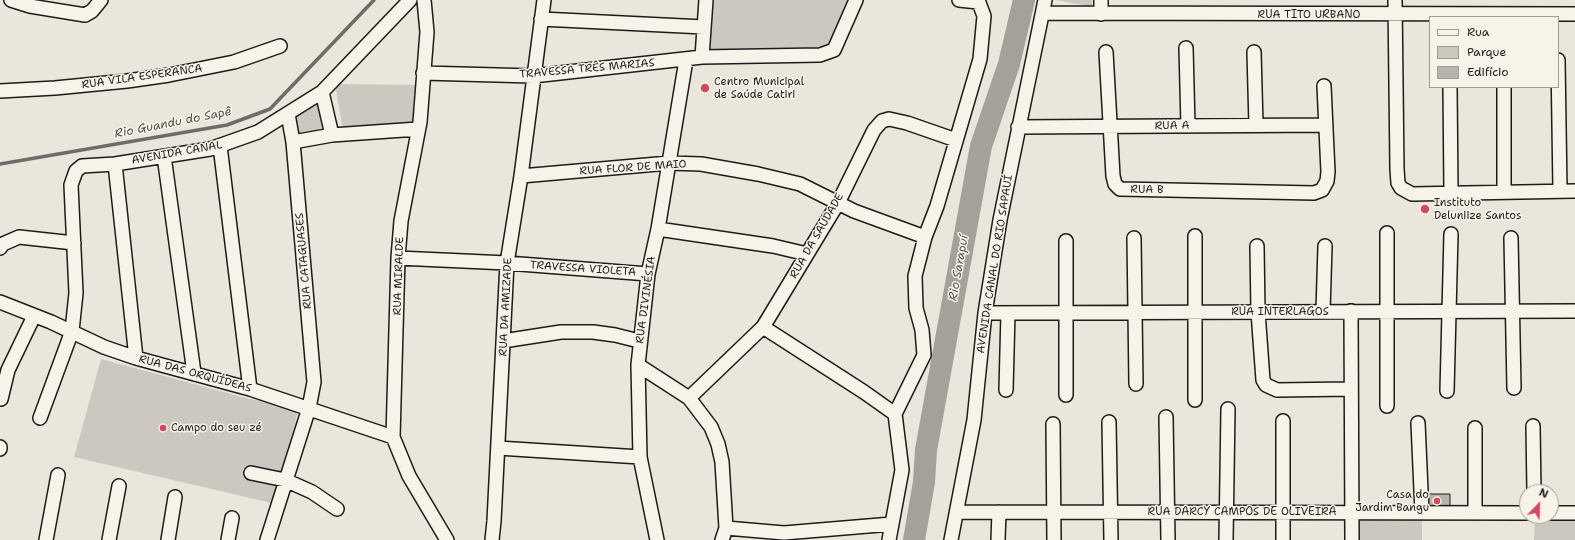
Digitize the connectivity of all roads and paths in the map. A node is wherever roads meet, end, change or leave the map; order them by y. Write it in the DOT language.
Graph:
graph roads {
  1 [pos="11,0"];
  2 [pos="100,0"];
  3 [pos="410,0"];
  4 [pos="424,0"];
  5 [pos="544,0"];
  6 [pos="706,0"];
  7 [pos="856,0"];
  8 [pos="959,0"];
  9 [pos="1045,0"];
  10 [pos="1101,0"];
  11 [pos="1395,0"];
  12 [pos="978,1"];
  13 [pos="31,3"];
  14 [pos="1043,13"];
  15 [pos="1101,14"];
  16 [pos="1575,14"];
  17 [pos="1395,15"];
  18 [pos="1450,16"];
  19 [pos="1503,16"];
  20 [pos="1557,16"];
  21 [pos="541,19"];
  22 [pos="704,27"];
  23 [pos="280,46"];
  24 [pos="1186,48"];
  25 [pos="1106,52"];
  26 [pos="1254,52"];
  27 [pos="702,57"];
  28 [pos="686,60"];
  29 [pos="423,73"];
  30 [pos="533,76"];
  31 [pos="1324,86"];
  32 [pos="1450,88"];
  33 [pos="1504,88"];
  34 [pos="1558,88"];
  35 [pos="0,90"];
  36 [pos="322,92"];
  37 [pos="288,114"];
  38 [pos="1256,125"];
  39 [pos="1326,125"];
  40 [pos="1109,126"];
  41 [pos="1188,126"];
  42 [pos="1018,127"];
  43 [pos="418,129"];
  44 [pos="332,136"];
  45 [pos="956,140"];
  46 [pos="293,142"];
  47 [pos="220,146"];
  48 [pos="164,156"];
  49 [pos="115,164"];
  50 [pos="669,164"];
  51 [pos="521,176"];
  52 [pos="1560,190"];
  53 [pos="1575,190"];
  54 [pos="1504,191"];
  55 [pos="1451,192"];
  56 [pos="838,203"];
  57 [pos="658,229"];
  58 [pos="1387,233"];
  59 [pos="1451,234"];
  60 [pos="1195,236"];
  61 [pos="925,237"];
  62 [pos="1134,238"];
  63 [pos="1511,238"];
  64 [pos="1066,241"];
  65 [pos="74,243"];
  66 [pos="2,246"];
  67 [pos="1258,246"];
  68 [pos="1324,246"];
  69 [pos="807,254"];
  70 [pos="398,258"];
  71 [pos="507,263"];
  72 [pos="648,274"];
  73 [pos="0,302"];
  74 [pos="1512,310"];
  75 [pos="1323,311"];
  76 [pos="1351,311"];
  77 [pos="1386,311"];
  78 [pos="1449,311"];
  79 [pos="1575,311"];
  80 [pos="1135,312"];
  81 [pos="1195,312"];
  82 [pos="1258,312"];
  83 [pos="985,313"];
  84 [pos="1008,313"];
  85 [pos="1067,313"];
  86 [pos="34,316"];
  87 [pos="763,327"];
  88 [pos="72,331"];
  89 [pos="504,341"];
  90 [pos="639,341"];
  91 [pos="136,358"];
  92 [pos="638,365"];
  93 [pos="194,373"];
  94 [pos="1136,384"];
  95 [pos="1514,388"];
  96 [pos="250,389"];
  97 [pos="1351,389"];
  98 [pos="1006,390"];
  99 [pos="1447,391"];
  100 [pos="1066,395"];
  101 [pos="689,398"];
  102 [pos="1,399"];
  103 [pos="1195,400"];
  104 [pos="1387,406"];
  105 [pos="309,408"];
  106 [pos="1228,409"];
  107 [pos="895,414"];
  108 [pos="40,418"];
  109 [pos="1166,418"];
  110 [pos="1283,421"];
  111 [pos="1109,422"];
  112 [pos="1418,423"];
  113 [pos="1053,424"];
  114 [pos="1533,426"];
  115 [pos="1475,428"];
  116 [pos="394,437"];
  117 [pos="498,448"];
  118 [pos="640,457"];
  119 [pos="251,473"];
  120 [pos="58,475"];
  121 [pos="285,480"];
  122 [pos="1534,484"];
  123 [pos="119,486"];
  124 [pos="176,497"];
  125 [pos="337,509"];
  126 [pos="957,512"];
  127 [pos="999,512"];
  128 [pos="1054,512"];
  129 [pos="1111,512"];
  130 [pos="1168,512"];
  131 [pos="1226,512"];
  132 [pos="1283,512"];
  133 [pos="1351,512"];
  134 [pos="1519,512"];
  135 [pos="1422,513"];
  136 [pos="1475,513"];
  137 [pos="1559,513"];
  138 [pos="1575,513"];
  139 [pos="232,518"];
  140 [pos="892,524"];
  141 [pos="724,534"];
  142 [pos="783,537"];
  143 [pos="46,540"];
  144 [pos="109,540"];
  145 [pos="168,540"];
  146 [pos="228,540"];
  147 [pos="267,540"];
  148 [pos="447,540"];
  149 [pos="492,540"];
  150 [pos="657,540"];
  151 [pos="889,540"];
  152 [pos="951,540"];
  153 [pos="998,540"];
  154 [pos="1054,540"];
  155 [pos="1111,540"];
  156 [pos="1168,540"];
  157 [pos="1226,540"];
  158 [pos="1283,540"];
  159 [pos="1352,540"];
  1 -- 13 [label="street"];
  2 -- 13 [label="street"];
  3 -- 36 [label="street, AVENIDA CANAL"];
  4 -- 29 [label="street, RUA MIRALDE"];
  5 -- 21 [label="street, RUA DA AMIZADE"];
  6 -- 22 [label="street"];
  7 -- 27 [label="street, TRAVESSA TRÊS MARIAS"];
  8 -- 12 [label="street"];
  9 -- 14 [label="street, AVENIDA CANAL DO RIO SAPAUÍ"];
  10 -- 15 [label="street"];
  11 -- 17 [label="street"];
  12 -- 45 [label="street"];
  14 -- 15 [label="street, RUA TITO URBANO"];
  14 -- 42 [label="street, AVENIDA CANAL DO RIO SAPAUÍ"];
  15 -- 17 [label="street, RUA TITO URBANO"];
  16 -- 20 [label="street, RUA TITO URBANO"];
  17 -- 18 [label="street, RUA TITO URBANO"];
  17 -- 55 [label="street"];
  18 -- 19 [label="street, RUA TITO URBANO"];
  19 -- 20 [label="street, RUA TITO URBANO"];
  21 -- 22 [label="street"];
  21 -- 30 [label="street, RUA DA AMIZADE"];
  22 -- 27 [label="street"];
  23 -- 35 [label="street, RUA VILA ESPERANCA"];
  24 -- 41 [label="street"];
  25 -- 40 [label="street, RUA B"];
  26 -- 38 [label="street"];
  27 -- 28 [label="street, TRAVESSA TRÊS MARIAS"];
  28 -- 30 [label="street, TRAVESSA TRÊS MARIAS"];
  28 -- 50 [label="street, RUA DIVINÉSIA"];
  29 -- 30 [label="street, TRAVESSA TRÊS MARIAS"];
  29 -- 43 [label="street, RUA MIRALDE"];
  30 -- 51 [label="street, RUA DA AMIZADE"];
  31 -- 39 [label="street"];
  32 -- 55 [label="street"];
  33 -- 54 [label="street"];
  34 -- 52 [label="street"];
  36 -- 37 [label="street, AVENIDA CANAL"];
  36 -- 44 [label="street"];
  37 -- 46 [label="street, RUA CATAGUASES"];
  37 -- 47 [label="street, AVENIDA CANAL"];
  38 -- 39 [label="street, RUA A"];
  38 -- 41 [label="street, RUA A"];
  39 -- 40 [label="street, RUA B"];
  40 -- 41 [label="street, RUA A"];
  40 -- 42 [label="street, RUA A"];
  42 -- 83 [label="street, AVENIDA CANAL DO RIO SAPAUÍ"];
  43 -- 44 [label="street"];
  43 -- 70 [label="street, RUA MIRALDE"];
  44 -- 46 [label="street"];
  45 -- 56 [label="street, RUA DA SAUDADE"];
  45 -- 61 [label="street"];
  46 -- 105 [label="street, RUA CATAGUASES"];
  47 -- 48 [label="street, AVENIDA CANAL"];
  47 -- 96 [label="street"];
  48 -- 49 [label="street, AVENIDA CANAL"];
  48 -- 93 [label="street"];
  49 -- 65 [label="street, AVENIDA CANAL"];
  49 -- 91 [label="street"];
  50 -- 51 [label="street, RUA FLOR DE MAIO"];
  50 -- 56 [label="street, RUA FLOR DE MAIO"];
  50 -- 57 [label="street, RUA DIVINÉSIA"];
  51 -- 71 [label="street, RUA DA AMIZADE"];
  52 -- 53 [label="street"];
  52 -- 54 [label="street"];
  54 -- 55 [label="street"];
  56 -- 61 [label="street, RUA FLOR DE MAIO"];
  56 -- 69 [label="street, RUA DA SAUDADE"];
  57 -- 69 [label="street"];
  57 -- 72 [label="street, RUA DIVINÉSIA"];
  58 -- 77 [label="street"];
  59 -- 78 [label="street"];
  60 -- 81 [label="street"];
  61 -- 107 [label="street"];
  62 -- 80 [label="street"];
  63 -- 74 [label="street"];
  64 -- 85 [label="street"];
  65 -- 66 [label="street"];
  65 -- 88 [label="street"];
  67 -- 82 [label="street"];
  68 -- 75 [label="street"];
  69 -- 87 [label="street, RUA DA SAUDADE"];
  70 -- 71 [label="street, TRAVESSA VIOLETA"];
  70 -- 116 [label="street, RUA MIRALDE"];
  71 -- 72 [label="street, TRAVESSA VIOLETA"];
  71 -- 89 [label="street, RUA DA AMIZADE"];
  72 -- 90 [label="street, RUA DIVINÉSIA"];
  73 -- 86 [label="street, RUA DAS ORQUÍDEAS"];
  74 -- 78 [label="street, RUA INTERLAGOS"];
  74 -- 79 [label="street, RUA INTERLAGOS"];
  74 -- 95 [label="street"];
  75 -- 76 [label="street, RUA INTERLAGOS"];
  75 -- 82 [label="street, RUA INTERLAGOS"];
  76 -- 77 [label="street, RUA INTERLAGOS"];
  76 -- 97 [label="street"];
  77 -- 78 [label="street, RUA INTERLAGOS"];
  77 -- 104 [label="street"];
  78 -- 99 [label="street"];
  80 -- 81 [label="street, RUA INTERLAGOS"];
  80 -- 85 [label="street, RUA INTERLAGOS"];
  80 -- 94 [label="street"];
  81 -- 82 [label="street, RUA INTERLAGOS"];
  81 -- 103 [label="street"];
  82 -- 97 [label="street"];
  83 -- 84 [label="street, RUA INTERLAGOS"];
  83 -- 126 [label="street, AVENIDA CANAL DO RIO SAPAUÍ"];
  84 -- 85 [label="street, RUA INTERLAGOS"];
  84 -- 98 [label="street"];
  85 -- 100 [label="street"];
  86 -- 88 [label="street, RUA DAS ORQUÍDEAS"];
  86 -- 102 [label="street"];
  87 -- 101 [label="street, RUA DA SAUDADE"];
  87 -- 107 [label="street"];
  88 -- 91 [label="street, RUA DAS ORQUÍDEAS"];
  88 -- 108 [label="street"];
  89 -- 90 [label="street"];
  89 -- 117 [label="street, RUA DA AMIZADE"];
  90 -- 92 [label="street, RUA DIVINÉSIA"];
  91 -- 93 [label="street, RUA DAS ORQUÍDEAS"];
  92 -- 101 [label="street"];
  92 -- 118 [label="street, RUA DIVINÉSIA"];
  93 -- 96 [label="street, RUA DAS ORQUÍDEAS"];
  96 -- 105 [label="street, RUA DAS ORQUÍDEAS"];
  97 -- 133 [label="street"];
  101 -- 141 [label="street"];
  105 -- 116 [label="street, RUA DAS ORQUÍDEAS"];
  105 -- 121 [label="street, RUA CATAGUASES"];
  106 -- 131 [label="street"];
  107 -- 140 [label="street"];
  109 -- 130 [label="street"];
  110 -- 132 [label="street"];
  111 -- 129 [label="street"];
  112 -- 135 [label="street"];
  113 -- 128 [label="street"];
  114 -- 122 [label="street"];
  115 -- 136 [label="street"];
  116 -- 148 [label="street, RUA MIRALDE"];
  117 -- 118 [label="street"];
  117 -- 149 [label="street, RUA DA AMIZADE"];
  118 -- 150 [label="street, RUA DIVINÉSIA"];
  119 -- 121 [label="street"];
  120 -- 143 [label="street"];
  121 -- 125 [label="street"];
  121 -- 147 [label="street, RUA CATAGUASES"];
  123 -- 144 [label="street"];
  124 -- 145 [label="street"];
  126 -- 127 [label="street, RUA DARCY CAMPOS DE OLIVEIRA"];
  126 -- 152 [label="street, AVENIDA CANAL DO RIO SAPAUÍ"];
  127 -- 128 [label="street, RUA DARCY CAMPOS DE OLIVEIRA"];
  127 -- 153 [label="street"];
  128 -- 129 [label="street, RUA DARCY CAMPOS DE OLIVEIRA"];
  128 -- 154 [label="street"];
  129 -- 130 [label="street, RUA DARCY CAMPOS DE OLIVEIRA"];
  129 -- 155 [label="street"];
  130 -- 131 [label="street, RUA DARCY CAMPOS DE OLIVEIRA"];
  130 -- 156 [label="street"];
  131 -- 132 [label="street, RUA DARCY CAMPOS DE OLIVEIRA"];
  131 -- 157 [label="street"];
  132 -- 133 [label="street, RUA DARCY CAMPOS DE OLIVEIRA"];
  132 -- 158 [label="street"];
  133 -- 135 [label="street, RUA DARCY CAMPOS DE OLIVEIRA"];
  133 -- 159 [label="street"];
  134 -- 136 [label="street, RUA DARCY CAMPOS DE OLIVEIRA"];
  135 -- 136 [label="street, RUA DARCY CAMPOS DE OLIVEIRA"];
  137 -- 138 [label="street"];
  139 -- 146 [label="street"];
  140 -- 142 [label="street"];
  140 -- 151 [label="street"];
  141 -- 142 [label="street"];
}
